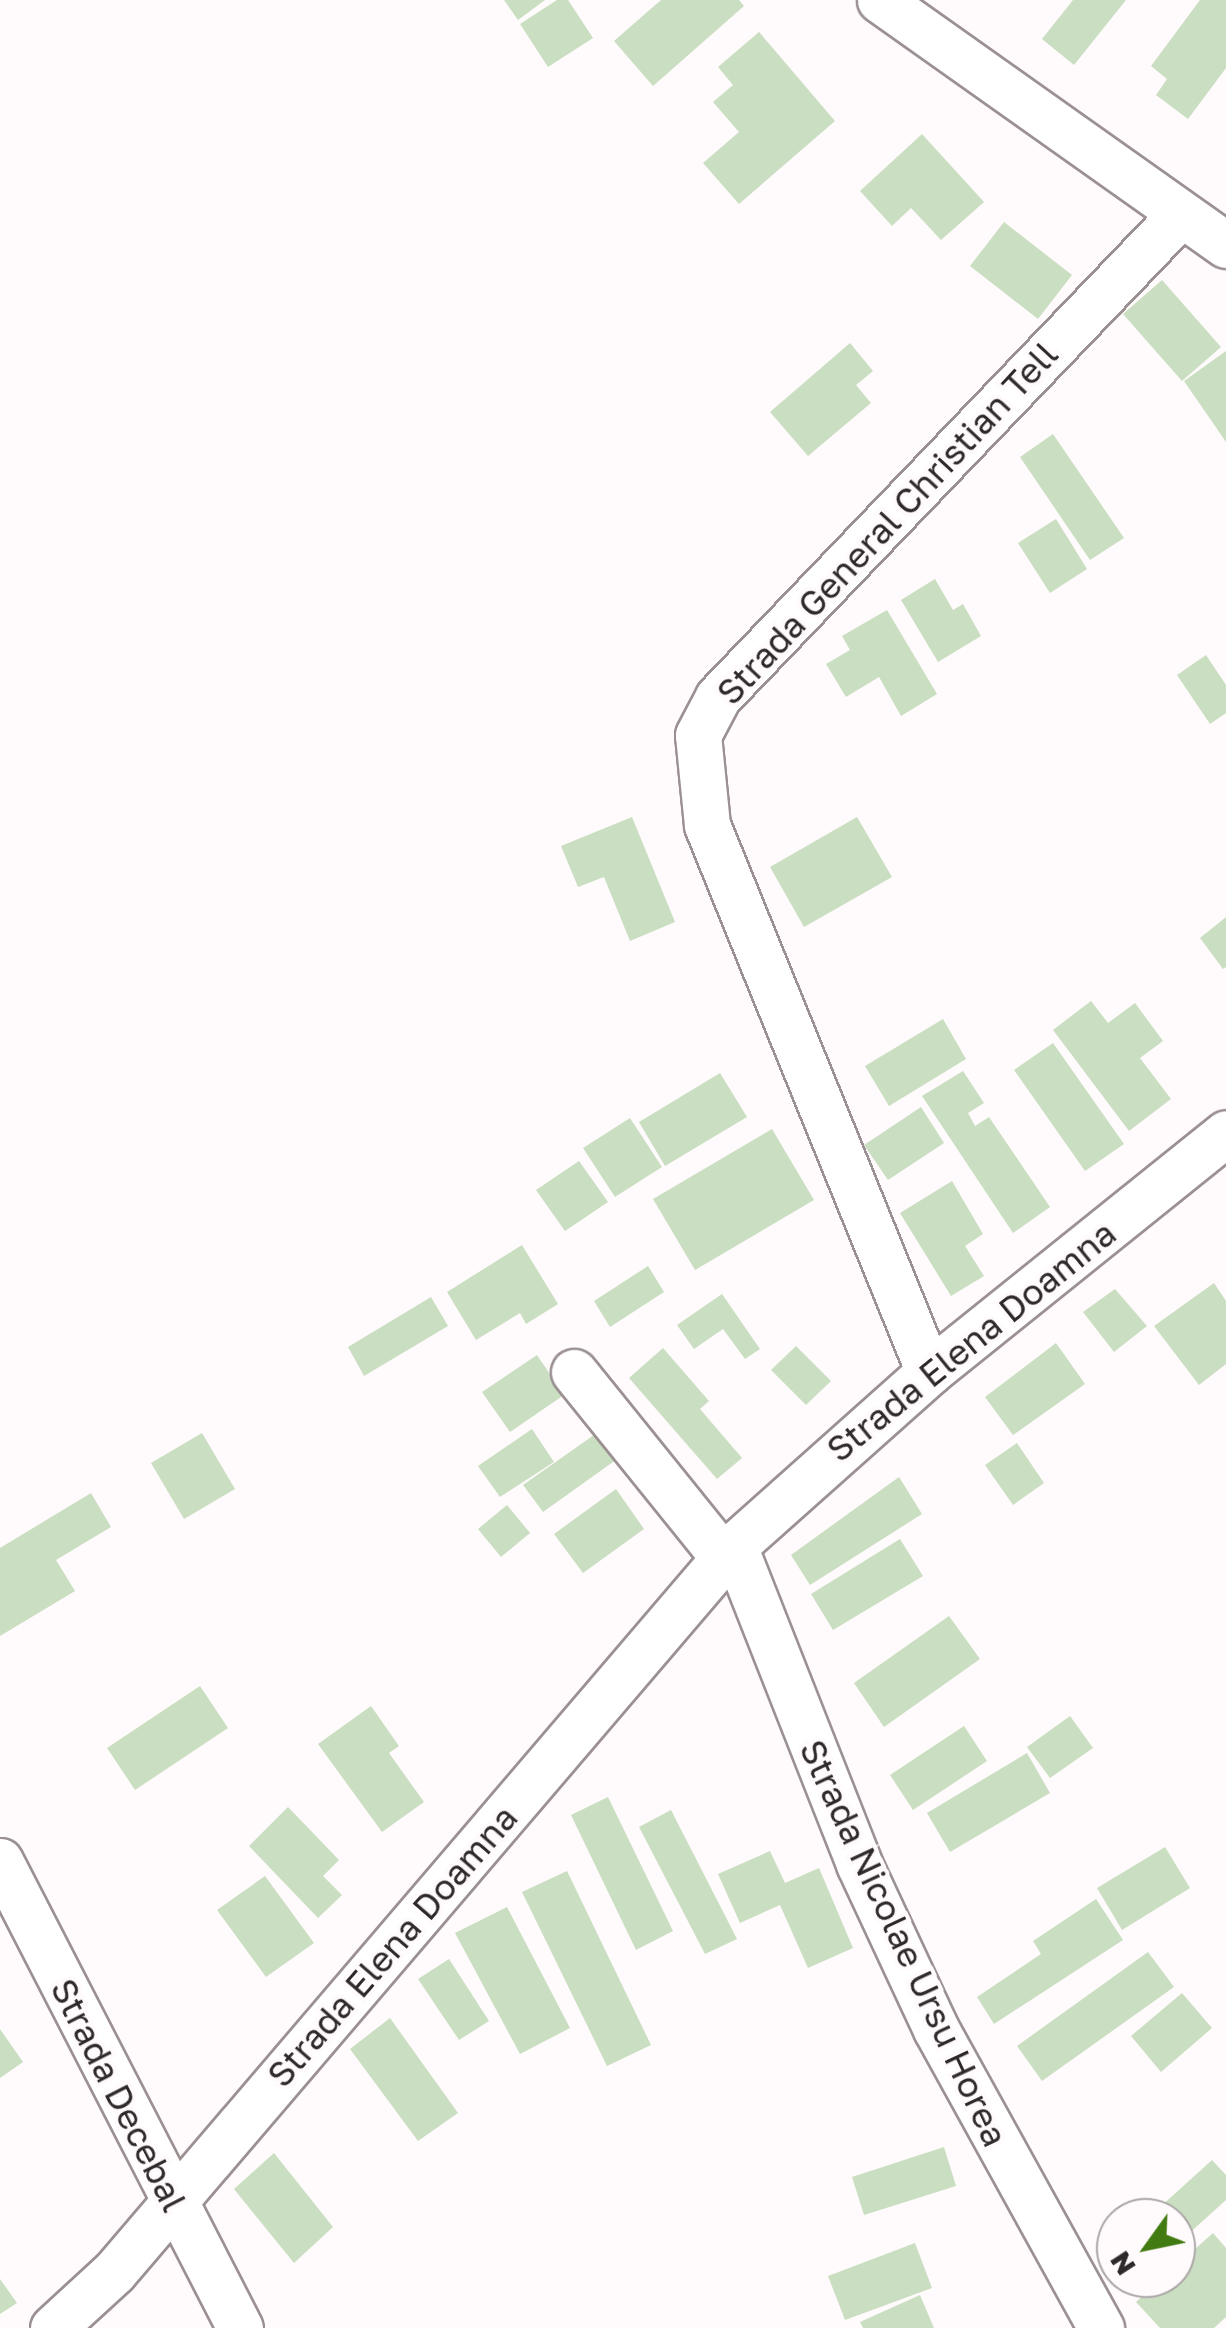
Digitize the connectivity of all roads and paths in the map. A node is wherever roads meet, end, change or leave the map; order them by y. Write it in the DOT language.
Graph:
graph roads {
  1 [pos="880,0"];
  2 [pos="1181,214"];
  3 [pos="1226,244"];
  4 [pos="1226,1132"];
  5 [pos="574,1372"];
  6 [pos="929,1372"];
  7 [pos="729,1552"];
  8 [pos="0,1861"];
  9 [pos="173,2202"];
  10 [pos="53,2328"];
  11 [pos="240,2328"];
  12 [pos="1101,2328"];
  1 -- 2 [label="street"];
  2 -- 3 [label="street"];
  2 -- 6 [label="street, Strada General Christian Tell"];
  4 -- 6 [label="street, Strada Elena Doamna"];
  5 -- 7 [label="street"];
  6 -- 7 [label="street, Strada Elena Doamna"];
  7 -- 9 [label="street, Strada Elena Doamna"];
  7 -- 12 [label="street, Strada Nicolae Ursu Horea"];
  8 -- 9 [label="street, Strada Decebal"];
  9 -- 10 [label="street, Strada Elena Doamna"];
  9 -- 11 [label="street, Strada Decebal"];
}
